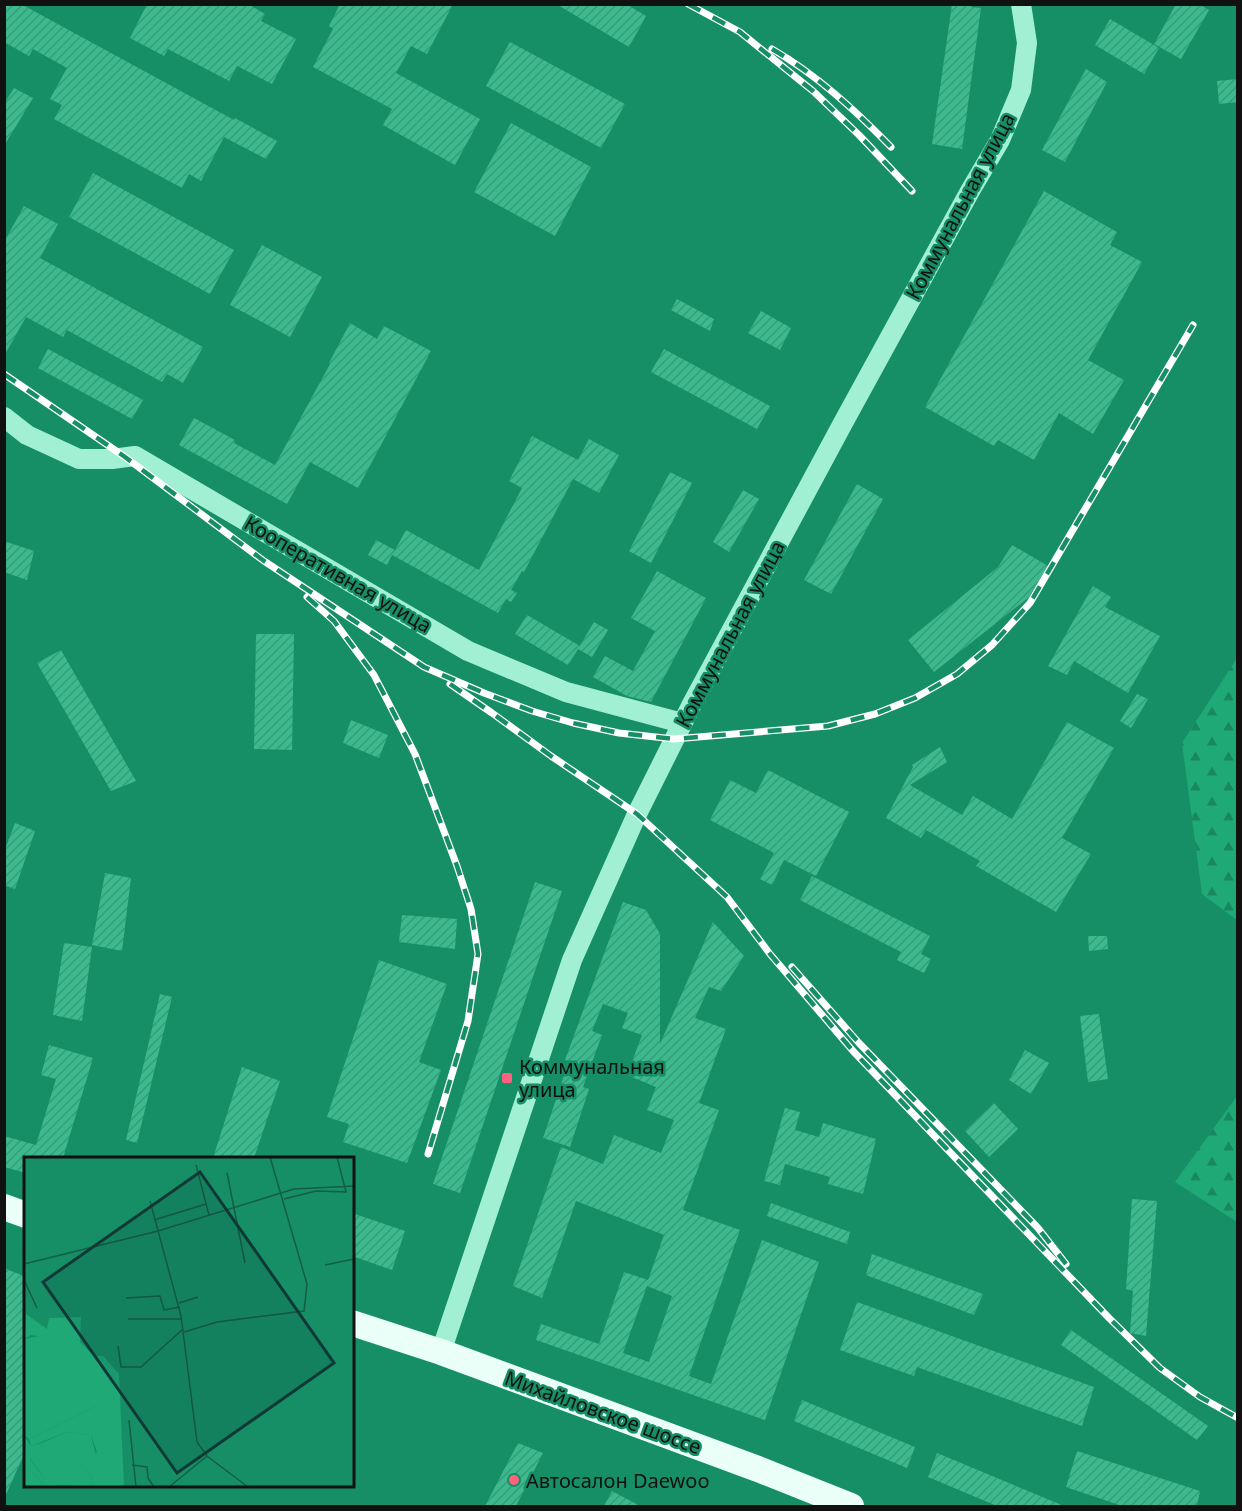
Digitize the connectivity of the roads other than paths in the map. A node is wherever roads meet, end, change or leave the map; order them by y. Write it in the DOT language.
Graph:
graph roads {
  1 [pos="1022,4"];
  2 [pos="4,417"];
  3 [pos="682,723"];
  4 [pos="4,1207"];
  5 [pos="24,1214"];
  6 [pos="354,1324"];
  7 [pos="441,1352"];
  8 [pos="851,1506"];
  1 -- 3 [label="street, Коммунальная улица"];
  2 -- 3 [label="street, Кооперативная улица"];
  3 -- 7 [label="street, Коммунальная улица"];
  4 -- 5 [label="main road"];
  6 -- 7 [label="main road, Михайловское шоссе"];
  7 -- 8 [label="main road, Михайловское шоссе"];
}
